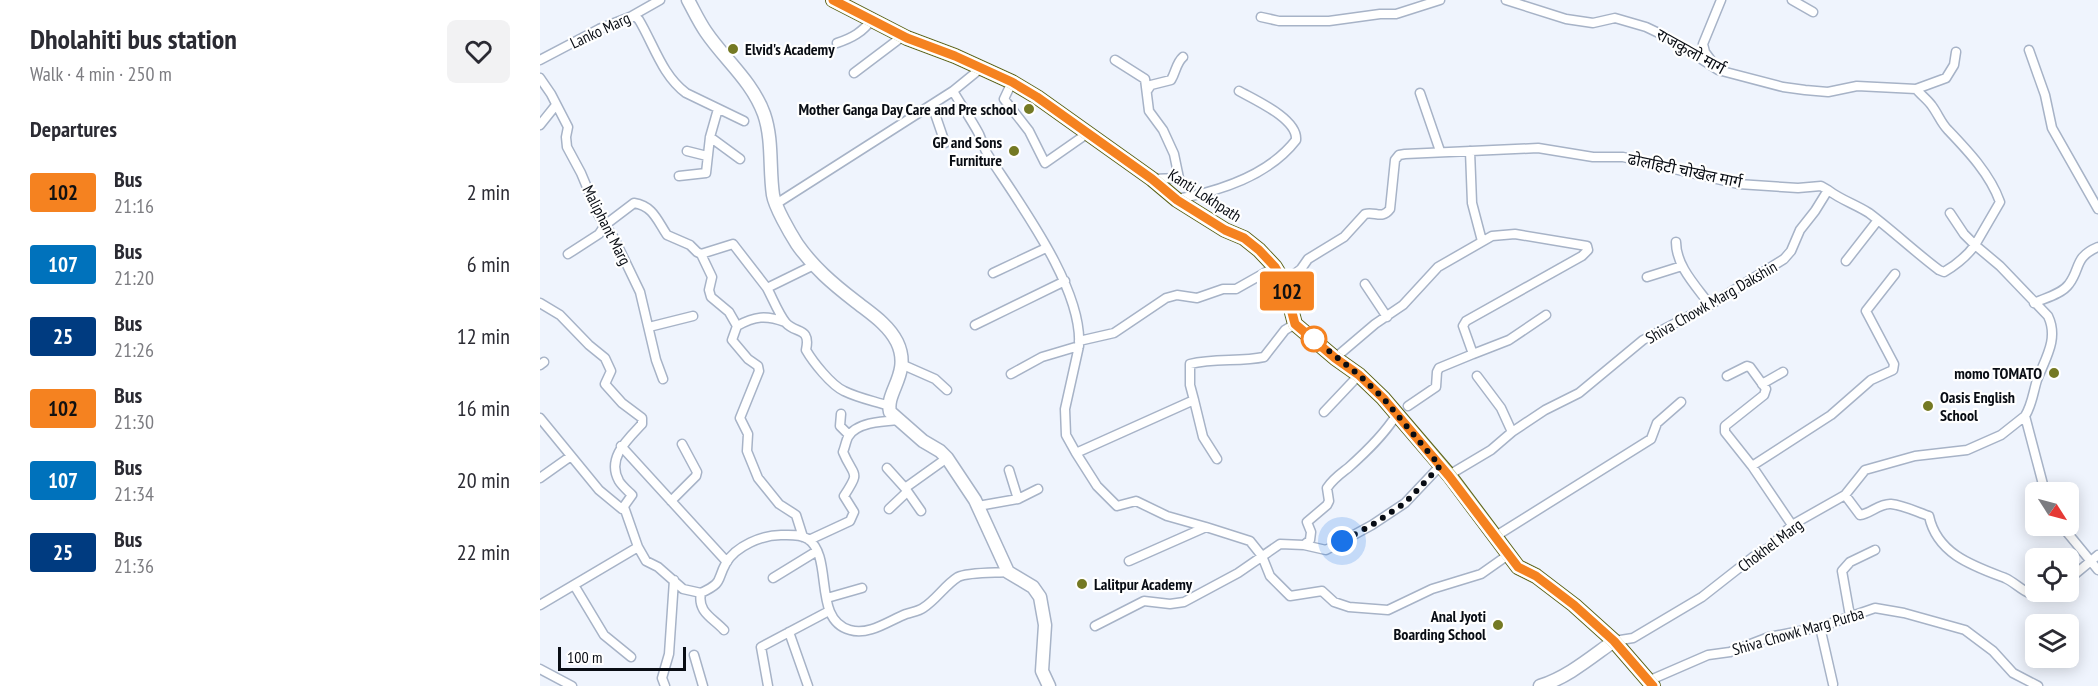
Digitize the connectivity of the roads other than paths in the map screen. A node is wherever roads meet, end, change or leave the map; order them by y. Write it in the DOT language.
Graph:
graph roads {
  1 [pos="660,0"];
  2 [pos="688,0"];
  3 [pos="833,0"];
  4 [pos="1440,0"];
  5 [pos="1506,0"];
  6 [pos="1721,0"];
  7 [pos="1792,0"];
  8 [pos="1813,12"];
  9 [pos="630,17"];
  10 [pos="1261,17"];
  11 [pos="872,19"];
  12 [pos="903,36"];
  13 [pos="837,43"];
  14 [pos="2029,50"];
  15 [pos="1956,52"];
  16 [pos="1183,57"];
  17 [pos="540,60"];
  18 [pos="1115,60"];
  19 [pos="980,69"];
  20 [pos="1718,70"];
  21 [pos="854,74"];
  22 [pos="540,78"];
  23 [pos="1012,82"];
  24 [pos="1916,89"];
  25 [pos="953,91"];
  26 [pos="1147,91"];
  27 [pos="1239,91"];
  28 [pos="1420,93"];
  29 [pos="556,105"];
  30 [pos="932,105"];
  31 [pos="718,109"];
  32 [pos="744,121"];
  33 [pos="540,124"];
  34 [pos="1088,133"];
  35 [pos="710,137"];
  36 [pos="945,143"];
  37 [pos="687,151"];
  38 [pos="1440,152"];
  39 [pos="1470,152"];
  40 [pos="707,156"];
  41 [pos="740,159"];
  42 [pos="679,176"];
  43 [pos="1152,179"];
  44 [pos="1828,190"];
  45 [pos="1177,200"];
  46 [pos="776,204"];
  47 [pos="2098,208"];
  48 [pos="1950,213"];
  49 [pos="1878,220"];
  50 [pos="605,225"];
  51 [pos="1482,241"];
  52 [pos="1676,242"];
  53 [pos="1975,245"];
  54 [pos="2098,246"];
  55 [pos="1046,248"];
  56 [pos="568,254"];
  57 [pos="701,254"];
  58 [pos="1846,261"];
  59 [pos="814,265"];
  60 [pos="1682,266"];
  61 [pos="1275,267"];
  62 [pos="993,273"];
  63 [pos="1895,274"];
  64 [pos="1647,277"];
  65 [pos="1065,281"];
  66 [pos="1284,282"];
  67 [pos="1365,284"];
  68 [pos="767,288"];
  69 [pos="540,303"];
  70 [pos="2034,303"];
  71 [pos="1710,305"];
  72 [pos="1546,315"];
  73 [pos="693,316"];
  74 [pos="1386,317"];
  75 [pos="785,322"];
  76 [pos="1295,324"];
  77 [pos="975,325"];
  78 [pos="737,326"];
  79 [pos="649,327"];
  80 [pos="1079,343"];
  81 [pos="1473,354"];
  82 [pos="1335,358"];
  83 [pos="901,364"];
  84 [pos="1783,372"];
  85 [pos="1011,375"];
  86 [pos="1359,375"];
  87 [pos="1477,376"];
  88 [pos="1727,376"];
  89 [pos="663,379"];
  90 [pos="1762,384"];
  91 [pos="947,390"];
  92 [pos="1194,400"];
  93 [pos="1681,402"];
  94 [pos="889,406"];
  95 [pos="1402,410"];
  96 [pos="1324,411"];
  97 [pos="841,414"];
  98 [pos="2025,416"];
  99 [pos="540,418"];
  100 [pos="900,420"];
  101 [pos="1512,432"];
  102 [pos="849,435"];
  103 [pos="682,444"];
  104 [pos="621,446"];
  105 [pos="1076,453"];
  106 [pos="571,456"];
  107 [pos="947,459"];
  108 [pos="1217,459"];
  109 [pos="1752,466"];
  110 [pos="887,468"];
  111 [pos="1009,470"];
  112 [pos="1444,471"];
  113 [pos="540,478"];
  114 [pos="2042,482"];
  115 [pos="1038,489"];
  116 [pos="906,490"];
  117 [pos="1845,495"];
  118 [pos="1018,499"];
  119 [pos="671,501"];
  120 [pos="978,506"];
  121 [pos="624,507"];
  122 [pos="889,509"];
  123 [pos="921,511"];
  124 [pos="1792,525"];
  125 [pos="1206,527"];
  126 [pos="1496,536"];
  127 [pos="2070,536"];
  128 [pos="806,539"];
  129 [pos="1304,544"];
  130 [pos="638,547"];
  131 [pos="1875,550"];
  132 [pos="817,551"];
  133 [pos="1508,555"];
  134 [pos="2098,555"];
  135 [pos="1262,556"];
  136 [pos="1129,561"];
  137 [pos="2089,561"];
  138 [pos="726,562"];
  139 [pos="2079,570"];
  140 [pos="2098,570"];
  141 [pos="1013,575"];
  142 [pos="773,578"];
  143 [pos="674,580"];
  144 [pos="574,585"];
  145 [pos="862,588"];
  146 [pos="2025,591"];
  147 [pos="701,593"];
  148 [pos="826,598"];
  149 [pos="540,605"];
  150 [pos="829,611"];
  151 [pos="1850,616"];
  152 [pos="1095,626"];
  153 [pos="1820,627"];
  154 [pos="724,630"];
  155 [pos="789,632"];
  156 [pos="1614,641"];
  157 [pos="694,655"];
  158 [pos="631,657"];
  159 [pos="540,669"];
  160 [pos="1651,683"];
  161 [pos="1833,684"];
  162 [pos="572,686"];
  163 [pos="665,686"];
  164 [pos="703,686"];
  165 [pos="768,686"];
  166 [pos="808,686"];
  167 [pos="1049,686"];
  168 [pos="1540,686"];
  169 [pos="2038,686"];
  1 -- 9 [label="street, Lanko Marg"];
  2 -- 46 [label="main road"];
  3 -- 11 [label="main road, Kanti Lokhpath"];
  4 -- 10 [label="street"];
  5 -- 20 [label="street, राजकुलो मार्ग"];
  6 -- 20 [label="street"];
  7 -- 8 [label="street"];
  9 -- 17 [label="street, Lanko Marg"];
  9 -- 31 [label="street"];
  11 -- 12 [label="main road, Kanti Lokhpath"];
  11 -- 13 [label="street"];
  12 -- 19 [label="main road, Kanti Lokhpath"];
  12 -- 21 [label="street"];
  14 -- 47 [label="street"];
  15 -- 24 [label="street"];
  16 -- 26 [label="street"];
  18 -- 26 [label="street"];
  19 -- 23 [label="main road, Kanti Lokhpath"];
  19 -- 25 [label="street"];
  20 -- 24 [label="street, राजकुलो मार्ग"];
  22 -- 29 [label="street, Maliphant Marg"];
  23 -- 34 [label="main road, Kanti Lokhpath"];
  23 -- 34 [label="street"];
  24 -- 53 [label="street"];
  25 -- 30 [label="street"];
  25 -- 55 [label="street"];
  26 -- 43 [label="street"];
  27 -- 45 [label="street"];
  28 -- 38 [label="street"];
  29 -- 33 [label="street"];
  29 -- 50 [label="street, Maliphant Marg"];
  30 -- 36 [label="street"];
  30 -- 46 [label="street"];
  31 -- 32 [label="street"];
  31 -- 35 [label="street"];
  34 -- 43 [label="main road, Kanti Lokhpath"];
  35 -- 40 [label="street"];
  35 -- 41 [label="street"];
  37 -- 40 [label="street"];
  38 -- 39 [label="street, ढोलहिटी चोखेल मार्ग"];
  38 -- 66 [label="street, ढोलहिटी चोखेल मार्ग"];
  39 -- 44 [label="street, ढोलहिटी चोखेल मार्ग"];
  39 -- 51 [label="street"];
  40 -- 42 [label="street"];
  43 -- 45 [label="main road, Kanti Lokhpath"];
  44 -- 49 [label="street"];
  44 -- 71 [label="street, Shiva Chowk Marg Dakshin"];
  45 -- 61 [label="main road, Kanti Lokhpath"];
  46 -- 59 [label="main road"];
  48 -- 53 [label="street"];
  49 -- 53 [label="street"];
  49 -- 58 [label="street"];
  50 -- 56 [label="street"];
  50 -- 57 [label="street"];
  50 -- 79 [label="street, Maliphant Marg"];
  51 -- 74 [label="street"];
  51 -- 81 [label="street"];
  52 -- 60 [label="street"];
  53 -- 70 [label="street"];
  54 -- 70 [label="street"];
  55 -- 62 [label="street"];
  55 -- 65 [label="street"];
  57 -- 68 [label="street"];
  57 -- 78 [label="street"];
  59 -- 68 [label="street"];
  59 -- 83 [label="main road"];
  60 -- 64 [label="street"];
  60 -- 71 [label="street"];
  61 -- 66 [label="main road, Kanti Lokhpath"];
  61 -- 80 [label="street"];
  63 -- 109 [label="street"];
  65 -- 77 [label="street"];
  65 -- 80 [label="street"];
  66 -- 76 [label="main road, Kanti Lokhpath"];
  67 -- 74 [label="street"];
  68 -- 75 [label="street"];
  69 -- 104 [label="street"];
  70 -- 98 [label="street"];
  71 -- 101 [label="street, Shiva Chowk Marg Dakshin"];
  72 -- 81 [label="street"];
  73 -- 79 [label="street"];
  74 -- 82 [label="street"];
  75 -- 78 [label="street"];
  75 -- 94 [label="street"];
  76 -- 82 [label="main road"];
  76 -- 92 [label="street"];
  78 -- 128 [label="street"];
  79 -- 89 [label="street, Maliphant Marg"];
  80 -- 85 [label="street"];
  80 -- 105 [label="street"];
  81 -- 95 [label="street"];
  82 -- 86 [label="main road"];
  83 -- 91 [label="street"];
  83 -- 94 [label="main road"];
  84 -- 90 [label="street"];
  86 -- 95 [label="main road"];
  86 -- 96 [label="street"];
  87 -- 101 [label="street"];
  88 -- 90 [label="street"];
  90 -- 109 [label="street"];
  92 -- 105 [label="street"];
  92 -- 108 [label="street"];
  93 -- 126 [label="street"];
  94 -- 100 [label="main road"];
  95 -- 112 [label="main road"];
  95 -- 129 [label="street"];
  97 -- 102 [label="street"];
  98 -- 114 [label="street"];
  98 -- 117 [label="street, Chokhel Marg"];
  99 -- 106 [label="street"];
  100 -- 102 [label="street"];
  100 -- 107 [label="main road"];
  101 -- 112 [label="street, Shiva Chowk Marg Dakshin"];
  102 -- 128 [label="street"];
  103 -- 119 [label="street"];
  104 -- 119 [label="street"];
  104 -- 121 [label="street"];
  105 -- 125 [label="street"];
  106 -- 113 [label="street"];
  106 -- 121 [label="street"];
  107 -- 116 [label="street"];
  107 -- 120 [label="main road"];
  109 -- 124 [label="street"];
  110 -- 116 [label="street"];
  111 -- 118 [label="street"];
  112 -- 126 [label="main road"];
  112 -- 129 [label="street, Shiva Chowk Marg Dakshin"];
  115 -- 118 [label="street"];
  116 -- 122 [label="street"];
  116 -- 123 [label="street"];
  117 -- 124 [label="street, Chokhel Marg"];
  117 -- 146 [label="street"];
  118 -- 120 [label="street"];
  119 -- 138 [label="street"];
  120 -- 141 [label="main road"];
  121 -- 130 [label="street"];
  124 -- 156 [label="street, Chokhel Marg"];
  125 -- 135 [label="street"];
  125 -- 136 [label="street"];
  126 -- 133 [label="main road"];
  127 -- 137 [label="street"];
  128 -- 132 [label="street"];
  128 -- 138 [label="street"];
  129 -- 135 [label="street, Shiva Chowk Marg Dakshin"];
  130 -- 143 [label="street"];
  130 -- 144 [label="street"];
  131 -- 151 [label="street"];
  132 -- 142 [label="street"];
  132 -- 148 [label="street"];
  133 -- 135 [label="street"];
  133 -- 156 [label="main road"];
  134 -- 137 [label="street"];
  135 -- 152 [label="street, Shiva Chowk Marg Dakshin"];
  137 -- 139 [label="street"];
  137 -- 140 [label="street"];
  138 -- 147 [label="street"];
  141 -- 150 [label="street"];
  141 -- 167 [label="main road"];
  143 -- 147 [label="street"];
  143 -- 163 [label="street"];
  144 -- 149 [label="street"];
  144 -- 158 [label="street"];
  145 -- 148 [label="street"];
  147 -- 154 [label="street"];
  148 -- 150 [label="street"];
  150 -- 155 [label="street"];
  151 -- 153 [label="street, Shiva Chowk Marg Purba"];
  151 -- 169 [label="street, Shiva Chowk Marg Purba"];
  153 -- 160 [label="street, Shiva Chowk Marg Purba"];
  153 -- 161 [label="street"];
  155 -- 165 [label="street"];
  155 -- 166 [label="street"];
  156 -- 160 [label="main road"];
  156 -- 168 [label="main road"];
  157 -- 164 [label="street"];
  159 -- 162 [label="street"];
}
